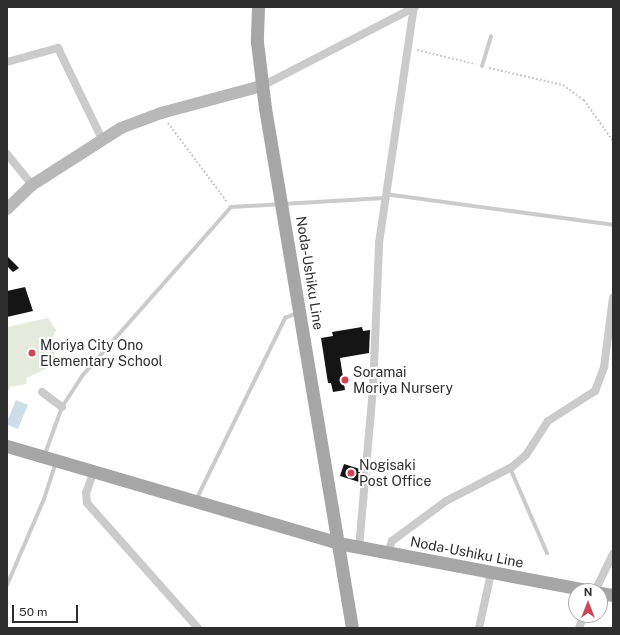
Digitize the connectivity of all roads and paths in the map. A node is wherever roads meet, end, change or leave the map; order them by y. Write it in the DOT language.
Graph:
graph roads {
  1 [pos="258,7"];
  2 [pos="414,8"];
  3 [pos="491,36"];
  4 [pos="407,47"];
  5 [pos="7,62"];
  6 [pos="482,66"];
  7 [pos="262,86"];
  8 [pos="161,113"];
  9 [pos="102,139"];
  10 [pos="613,141"];
  11 [pos="7,154"];
  12 [pos="32,184"];
  13 [pos="384,196"];
  14 [pos="13,199"];
  15 [pos="283,205"];
  16 [pos="230,207"];
  17 [pos="7,209"];
  18 [pos="613,225"];
  19 [pos="613,298"];
  20 [pos="300,312"];
  21 [pos="42,392"];
  22 [pos="62,407"];
  23 [pos="7,446"];
  24 [pos="50,458"];
  25 [pos="510,468"];
  26 [pos="94,471"];
  27 [pos="195,502"];
  28 [pos="338,543"];
  29 [pos="359,548"];
  30 [pos="388,553"];
  31 [pos="547,553"];
  32 [pos="613,554"];
  33 [pos="491,573"];
  34 [pos="599,583"];
  35 [pos="7,585"];
  36 [pos="568,587"];
  37 [pos="198,628"];
  38 [pos="352,628"];
  39 [pos="479,628"];
  1 -- 7 [label="main road, Noda-Ushiku Line"];
  2 -- 4 [label="street"];
  2 -- 7 [label="street"];
  3 -- 6 [label="lane"];
  4 -- 6 [label="path"];
  4 -- 13 [label="street"];
  5 -- 9 [label="street"];
  6 -- 10 [label="path"];
  7 -- 8 [label="street"];
  7 -- 15 [label="main road, Noda-Ushiku Line"];
  8 -- 9 [label="street"];
  8 -- 16 [label="path"];
  9 -- 12 [label="street"];
  11 -- 12 [label="street"];
  12 -- 14 [label="street"];
  13 -- 15 [label="lane"];
  13 -- 18 [label="lane"];
  13 -- 29 [label="street"];
  14 -- 17 [label="street"];
  15 -- 16 [label="lane"];
  15 -- 20 [label="main road, Noda-Ushiku Line"];
  16 -- 22 [label="lane"];
  19 -- 25 [label="street"];
  20 -- 27 [label="lane"];
  20 -- 28 [label="main road, Noda-Ushiku Line"];
  21 -- 22 [label="street"];
  22 -- 24 [label="lane"];
  23 -- 24 [label="main road, Noda-Ushiku Line"];
  24 -- 26 [label="main road, Noda-Ushiku Line"];
  24 -- 35 [label="lane"];
  25 -- 30 [label="street"];
  25 -- 31 [label="lane"];
  26 -- 27 [label="main road, Noda-Ushiku Line"];
  26 -- 37 [label="street"];
  27 -- 28 [label="main road, Noda-Ushiku Line"];
  28 -- 29 [label="main road, Noda-Ushiku Line"];
  28 -- 38 [label="main road"];
  29 -- 30 [label="main road, Noda-Ushiku Line"];
  30 -- 33 [label="main road, Noda-Ushiku Line"];
  32 -- 34 [label="street"];
  33 -- 36 [label="main road, Noda-Ushiku Line"];
  33 -- 39 [label="street"];
}
